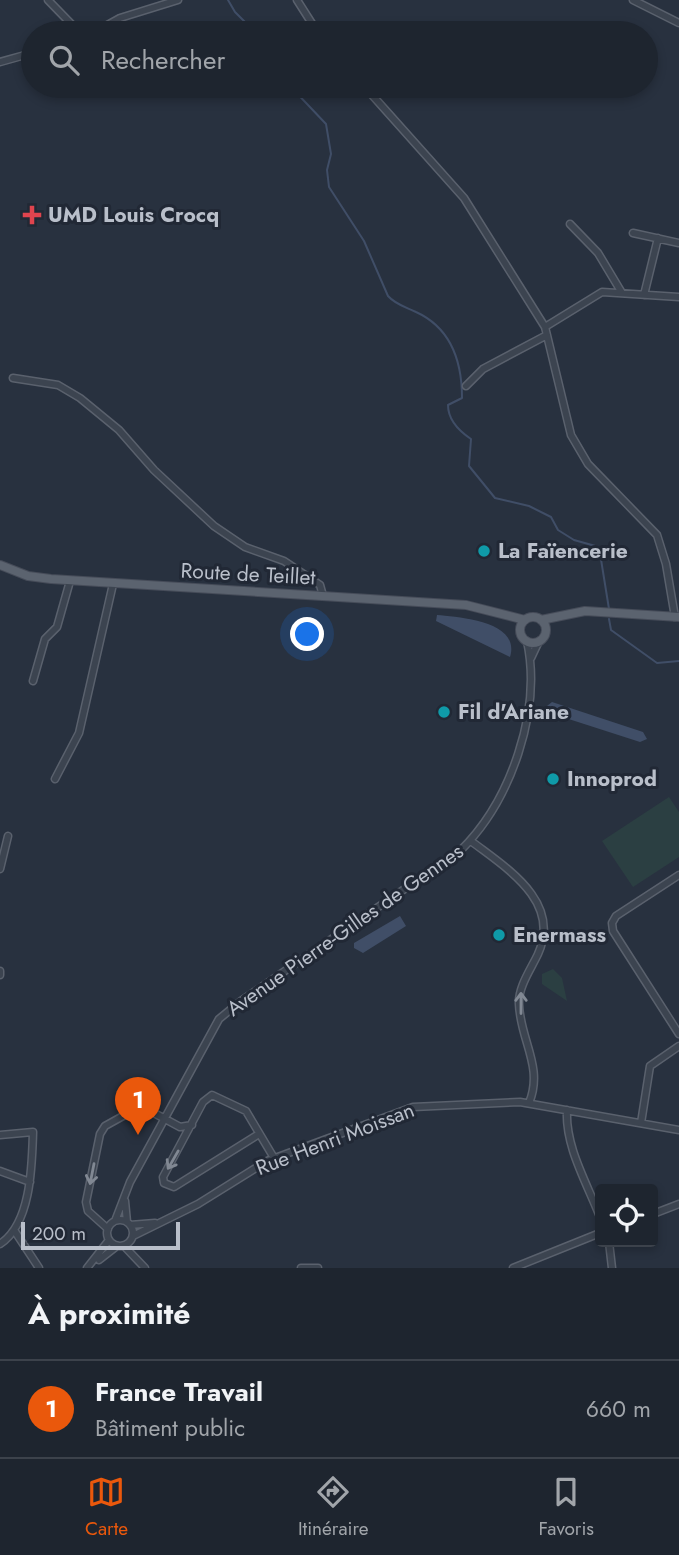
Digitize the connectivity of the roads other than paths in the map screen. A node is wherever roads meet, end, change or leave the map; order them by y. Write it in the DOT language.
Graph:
graph roads {
  1 [pos="48,0"];
  2 [pos="178,0"];
  3 [pos="297,0"];
  4 [pos="633,0"];
  5 [pos="68,21"];
  6 [pos="115,21"];
  7 [pos="310,21"];
  8 [pos="679,23"];
  9 [pos="21,56"];
  10 [pos="0,62"];
  11 [pos="376,98"];
  12 [pos="570,224"];
  13 [pos="633,233"];
  14 [pos="658,238"];
  15 [pos="679,243"];
  16 [pos="622,293"];
  17 [pos="644,295"];
  18 [pos="679,297"];
  19 [pos="545,327"];
  20 [pos="547,335"];
  21 [pos="13,378"];
  22 [pos="466,386"];
  23 [pos="0,565"];
  24 [pos="70,581"];
  25 [pos="113,584"];
  26 [pos="323,596"];
  27 [pos="496,612"];
  28 [pos="568,614"];
  29 [pos="677,617"];
  30 [pos="525,620"];
  31 [pos="541,620"];
  32 [pos="520,630"];
  33 [pos="545,631"];
  34 [pos="539,641"];
  35 [pos="527,642"];
  36 [pos="531,658"];
  37 [pos="33,681"];
  38 [pos="55,779"];
  39 [pos="8,836"];
  40 [pos="471,841"];
  41 [pos="0,869"];
  42 [pos="679,875"];
  43 [pos="679,1034"];
  44 [pos="679,1046"];
  45 [pos="528,1103"];
  46 [pos="567,1110"];
  47 [pos="164,1118"];
  48 [pos="641,1124"];
  49 [pos="192,1125"];
  50 [pos="180,1127"];
  51 [pos="679,1130"];
  52 [pos="260,1134"];
  53 [pos="0,1135"];
  54 [pos="185,1139"];
  55 [pos="274,1158"];
  56 [pos="0,1171"];
  57 [pos="30,1182"];
  58 [pos="126,1192"];
  59 [pos="595,1204"];
  60 [pos="679,1204"];
  61 [pos="658,1212"];
  62 [pos="170,1220"];
  63 [pos="115,1221"];
  64 [pos="128,1223"];
  65 [pos="108,1229"];
  66 [pos="14,1230"];
  67 [pos="595,1235"];
  68 [pos="132,1238"];
  69 [pos="109,1240"];
  70 [pos="0,1244"];
  71 [pos="121,1246"];
  72 [pos="609,1247"];
  73 [pos="143,1265"];
  74 [pos="39,1268"];
  75 [pos="88,1268"];
  76 [pos="301,1268"];
  77 [pos="318,1268"];
  78 [pos="513,1268"];
  79 [pos="611,1268"];
  1 -- 5 [label="street"];
  2 -- 6 [label="street"];
  3 -- 7 [label="street"];
  4 -- 8 [label="street"];
  9 -- 10 [label="street"];
  11 -- 19 [label="street"];
  12 -- 16 [label="street"];
  13 -- 14 [label="street"];
  14 -- 15 [label="street"];
  14 -- 17 [label="street"];
  16 -- 17 [label="street"];
  16 -- 19 [label="street"];
  17 -- 18 [label="street"];
  19 -- 20 [label="street"];
  20 -- 22 [label="street"];
  20 -- 29 [label="street"];
  21 -- 26 [label="street"];
  23 -- 24 [label="main road, Route de Teillet"];
  24 -- 25 [label="main road, Route de Teillet"];
  24 -- 37 [label="street"];
  25 -- 26 [label="main road, Route de Teillet"];
  25 -- 38 [label="street"];
  26 -- 27 [label="main road, Route de Teillet"];
  27 -- 30 [label="main road, Route de Teillet"];
  27 -- 32 [label="main road, Route de Teillet"];
  28 -- 29 [label="main road"];
  28 -- 31 [label="main road"];
  28 -- 33 [label="main road"];
  30 -- 31 [label="main road"];
  30 -- 32 [label="main road"];
  31 -- 33 [label="main road"];
  32 -- 35 [label="main road"];
  33 -- 34 [label="main road"];
  34 -- 35 [label="main road"];
  34 -- 36 [label="street, Avenue Pierre-Gilles de Gennes"];
  35 -- 36 [label="street, Avenue Pierre-Gilles de Gennes"];
  36 -- 40 [label="street, Avenue Pierre-Gilles de Gennes"];
  39 -- 41 [label="street"];
  45 -- 40 [label="street, one-way"];
  40 -- 47 [label="street, Avenue Pierre-Gilles de Gennes"];
  42 -- 43 [label="street"];
  44 -- 48 [label="street"];
  45 -- 46 [label="street, Rue Henri Moissan"];
  45 -- 55 [label="street, Rue Henri Moissan"];
  46 -- 48 [label="street, Rue Henri Moissan"];
  46 -- 59 [label="street"];
  47 -- 50 [label="street"];
  47 -- 58 [label="street, Avenue Pierre-Gilles de Gennes"];
  47 -- 65 [label="street, one-way"];
  48 -- 51 [label="street, Rue Henri Moissan"];
  49 -- 50 [label="street"];
  49 -- 52 [label="street"];
  49 -- 54 [label="street"];
  50 -- 54 [label="street"];
  54 -- 52 [label="street, one-way"];
  52 -- 55 [label="street"];
  53 -- 57 [label="street"];
  55 -- 62 [label="street, Rue Henri Moissan"];
  56 -- 57 [label="street"];
  57 -- 66 [label="street"];
  58 -- 63 [label="street, Avenue Pierre-Gilles de Gennes"];
  58 -- 64 [label="street, Avenue Pierre-Gilles de Gennes"];
  60 -- 61 [label="street"];
  62 -- 64 [label="street, Rue Henri Moissan"];
  62 -- 68 [label="street, Rue Henri Moissan"];
  63 -- 64 [label="street"];
  63 -- 65 [label="street"];
  64 -- 68 [label="street"];
  65 -- 69 [label="street"];
  66 -- 70 [label="street"];
  66 -- 74 [label="street"];
  67 -- 78 [label="street"];
  68 -- 71 [label="street"];
  68 -- 73 [label="street"];
  69 -- 71 [label="street"];
  69 -- 75 [label="street"];
  71 -- 73 [label="street"];
  71 -- 75 [label="street"];
  72 -- 79 [label="street"];
  76 -- 77 [label="street"];
}
